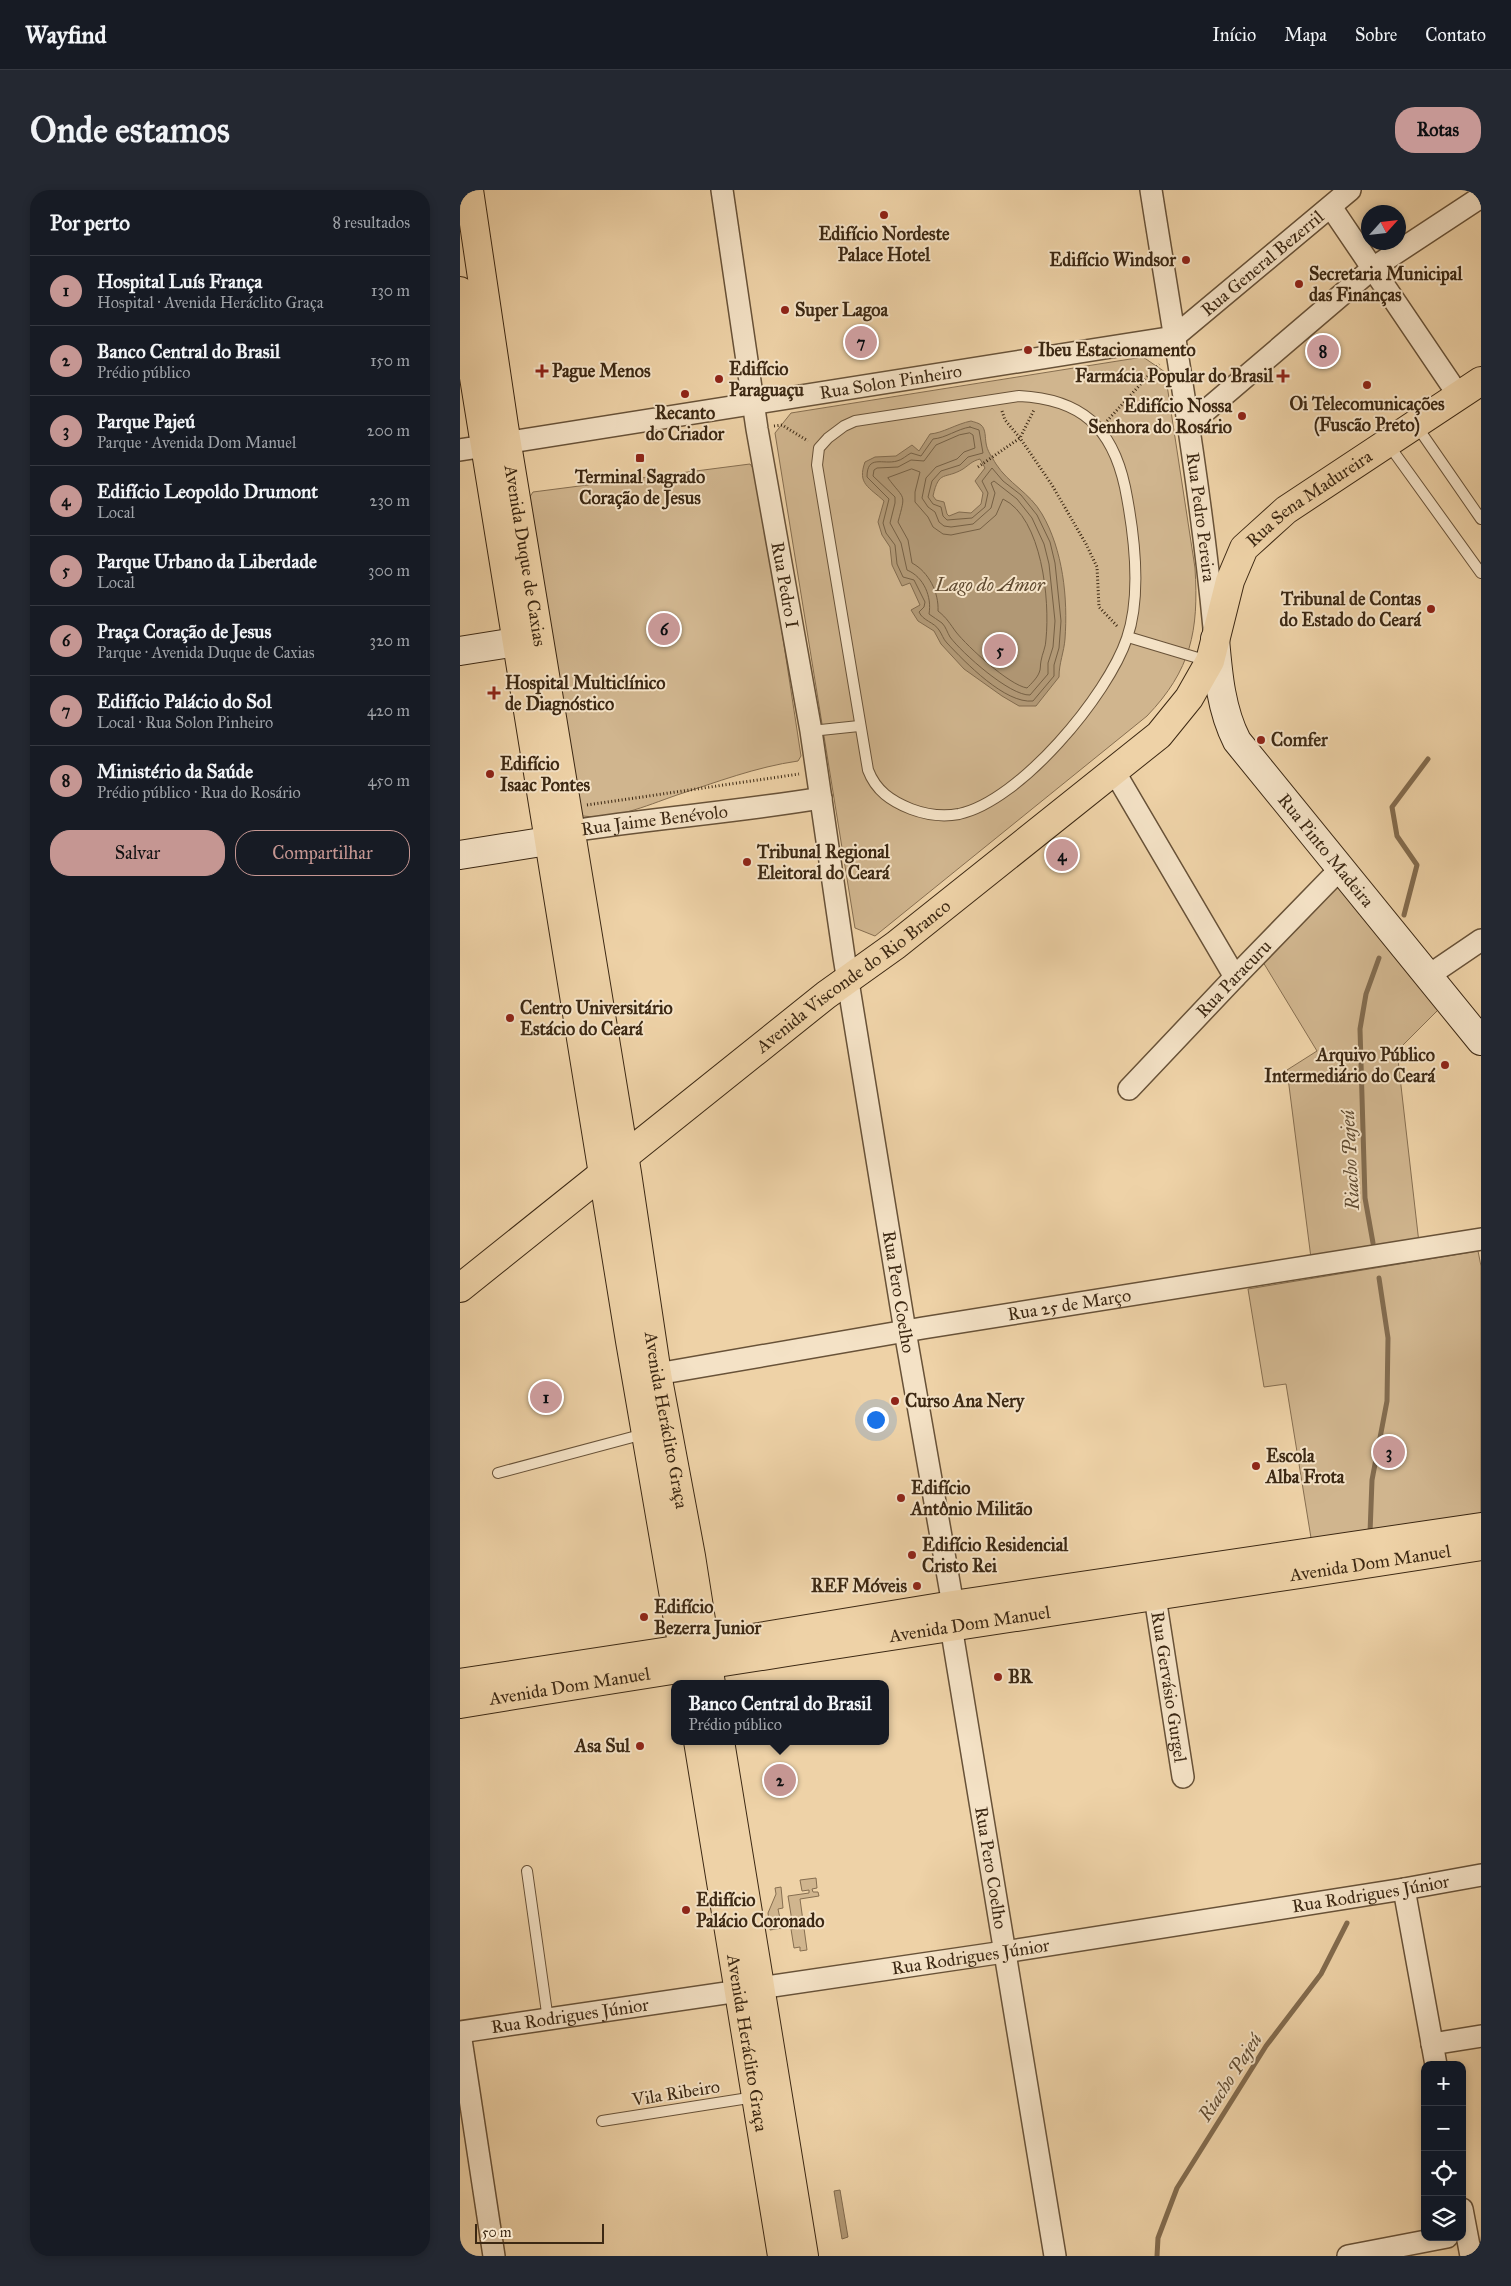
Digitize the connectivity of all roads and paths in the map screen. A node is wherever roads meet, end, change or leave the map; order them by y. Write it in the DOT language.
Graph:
graph roads {
  1 [pos="469,190"];
  2 [pos="722,190"];
  3 [pos="1151,190"];
  4 [pos="1350,190"];
  5 [pos="1481,197"];
  6 [pos="1331,207"];
  7 [pos="1373,268"];
  8 [pos="460,291"];
  9 [pos="1174,337"];
  10 [pos="1158,364"];
  11 [pos="1470,389"];
  12 [pos="1041,397"];
  13 [pos="997,399"];
  14 [pos="753,402"];
  15 [pos="1416,424"];
  16 [pos="1188,425"];
  17 [pos="768,427"];
  18 [pos="1100,428"];
  19 [pos="1020,438"];
  20 [pos="1387,443"];
  21 [pos="484,446"];
  22 [pos="819,448"];
  23 [pos="978,467"];
  24 [pos="1481,519"];
  25 [pos="1481,573"];
  26 [pos="1128,637"];
  27 [pos="516,642"];
  28 [pos="1212,650"];
  29 [pos="460,651"];
  30 [pos="859,726"];
  31 [pos="812,731"];
  32 [pos="817,771"];
  33 [pos="1114,771"];
  34 [pos="821,798"];
  35 [pos="562,827"];
  36 [pos="460,855"];
  37 [pos="1340,869"];
  38 [pos="1481,940"];
  39 [pos="1428,976"];
  40 [pos="1234,977"];
  41 [pos="848,979"];
  42 [pos="1481,1041"];
  43 [pos="1129,1089"];
  44 [pos="624,1158"];
  45 [pos="603,1175"];
  46 [pos="1481,1239"];
  47 [pos="460,1288"];
  48 [pos="905,1331"];
  49 [pos="657,1374"];
  50 [pos="646,1434"];
  51 [pos="498,1473"];
  52 [pos="1481,1527"];
  53 [pos="1481,1546"];
  54 [pos="1155,1597"];
  55 [pos="952,1615"];
  56 [pos="697,1666"];
  57 [pos="460,1683"];
  58 [pos="460,1704"];
  59 [pos="699,1745"];
  60 [pos="720,1745"];
  61 [pos="1183,1777"];
  62 [pos="527,1872"];
  63 [pos="1481,1875"];
  64 [pos="1404,1889"];
  65 [pos="1004,1952"];
  66 [pos="749,1988"];
  67 [pos="548,2020"];
  68 [pos="460,2032"];
  69 [pos="1481,2036"];
  70 [pos="1434,2055"];
  71 [pos="756,2097"];
  72 [pos="602,2121"];
  73 [pos="1466,2240"];
  74 [pos="1427,2241"];
  75 [pos="494,2256"];
  76 [pos="782,2256"];
  77 [pos="804,2256"];
  78 [pos="1055,2256"];
  79 [pos="1348,2256"];
  80 [pos="1471,2256"];
  1 -- 21 [label="main road, Avenida Duque de Caxias"];
  2 -- 14 [label="street, Rua Pedro I"];
  3 -- 9 [label="street, Rua Pedro Pereira"];
  4 -- 6 [label="street, Rua General Bezerril"];
  5 -- 7 [label="street"];
  6 -- 7 [label="street"];
  6 -- 9 [label="street, Rua General Bezerril"];
  7 -- 11 [label="street"];
  7 -- 16 [label="street"];
  8 -- 21 [label="main road, Avenida Duque de Caxias"];
  9 -- 14 [label="street, Rua Solon Pinheiro"];
  9 -- 16 [label="street, Rua Pedro Pereira"];
  10 -- 18 [label="path"];
  11 -- 15 [label="main road, Rua Sena Madureira"];
  12 -- 13 [label="lane"];
  12 -- 18 [label="lane"];
  12 -- 19 [label="path"];
  13 -- 19 [label="path"];
  13 -- 22 [label="lane"];
  14 -- 21 [label="street, Rua Solon Pinheiro"];
  14 -- 31 [label="street, Rua Pedro I"];
  15 -- 20 [label="main road, Rua Sena Madureira"];
  15 -- 24 [label="lane"];
  16 -- 28 [label="street, Rua Pedro Pereira"];
  17 -- 22 [label="path"];
  18 -- 26 [label="lane"];
  19 -- 23 [label="path"];
  19 -- 26 [label="path"];
  20 -- 25 [label="lane"];
  20 -- 28 [label="main road, Rua Sena Madureira"];
  21 -- 27 [label="main road, Avenida Duque de Caxias"];
  21 -- 35 [label="main road, Avenida Duque de Caxias"];
  22 -- 30 [label="lane"];
  26 -- 28 [label="lane"];
  26 -- 30 [label="lane"];
  27 -- 29 [label="main road"];
  27 -- 35 [label="main road, Avenida Duque de Caxias"];
  28 -- 33 [label="main road, Avenida Visconde do Rio Branco"];
  28 -- 37 [label="main road, Rua Pinto Madeira"];
  30 -- 31 [label="lane"];
  31 -- 32 [label="street, Rua Pedro I"];
  32 -- 34 [label="street, Rua Pedro I"];
  32 -- 35 [label="path"];
  33 -- 40 [label="street"];
  33 -- 41 [label="main road, Avenida Visconde do Rio Branco"];
  34 -- 35 [label="street, Rua Jaime Benévolo"];
  34 -- 41 [label="street, Rua Pedro I"];
  35 -- 36 [label="main road, Rua Jaime Benévolo"];
  35 -- 44 [label="main road, Avenida Duque de Caxias"];
  35 -- 45 [label="main road, Avenida Duque de Caxias"];
  37 -- 39 [label="main road, Rua Pinto Madeira"];
  37 -- 40 [label="street, Rua Paracuru"];
  38 -- 39 [label="street"];
  39 -- 42 [label="main road, Rua Pinto Madeira"];
  40 -- 43 [label="street, Rua Paracuru"];
  41 -- 44 [label="main road, Avenida Visconde do Rio Branco"];
  41 -- 48 [label="street, Rua Pero Coelho"];
  44 -- 45 [label="main road, Avenida Visconde do Rio Branco"];
  44 -- 49 [label="main road, Avenida Heráclito Graça"];
  45 -- 47 [label="main road, Avenida Visconde do Rio Branco"];
  45 -- 50 [label="main road, Avenida Heráclito Graça"];
  46 -- 48 [label="street, Rua 25 de Março"];
  48 -- 49 [label="street, Rua 25 de Março"];
  48 -- 55 [label="street, Rua Pero Coelho"];
  49 -- 56 [label="main road, Avenida Heráclito Graça"];
  50 -- 51 [label="lane"];
  50 -- 56 [label="main road, Avenida Heráclito Graça"];
  52 -- 55 [label="main road, Avenida Dom Manuel"];
  53 -- 54 [label="main road, Avenida Dom Manuel"];
  54 -- 55 [label="main road, Avenida Dom Manuel"];
  54 -- 61 [label="street, Rua Gervásio Gurgel"];
  55 -- 56 [label="main road, Avenida Dom Manuel"];
  55 -- 65 [label="street, Rua Pero Coelho"];
  56 -- 57 [label="main road, Avenida Dom Manuel"];
  56 -- 58 [label="main road, Avenida Dom Manuel"];
  59 -- 66 [label="main road, Avenida Heráclito Graça"];
  60 -- 66 [label="main road, Avenida Heráclito Graça"];
  62 -- 67 [label="lane"];
  63 -- 64 [label="street, Rua Rodrigues Júnior"];
  64 -- 65 [label="street, Rua Rodrigues Júnior"];
  64 -- 70 [label="street"];
  65 -- 66 [label="street, Rua Rodrigues Júnior"];
  65 -- 78 [label="street, Rua Pero Coelho"];
  66 -- 67 [label="street, Rua Rodrigues Júnior"];
  66 -- 71 [label="main road, Avenida Heráclito Graça"];
  66 -- 77 [label="main road, Avenida Heráclito Graça"];
  67 -- 68 [label="street, Rua Rodrigues Júnior"];
  68 -- 75 [label="street"];
  69 -- 70 [label="street"];
  71 -- 72 [label="lane, Vila Ribeiro"];
  71 -- 76 [label="main road, Avenida Heráclito Graça"];
  73 -- 80 [label="street"];
  74 -- 79 [label="street"];
}
